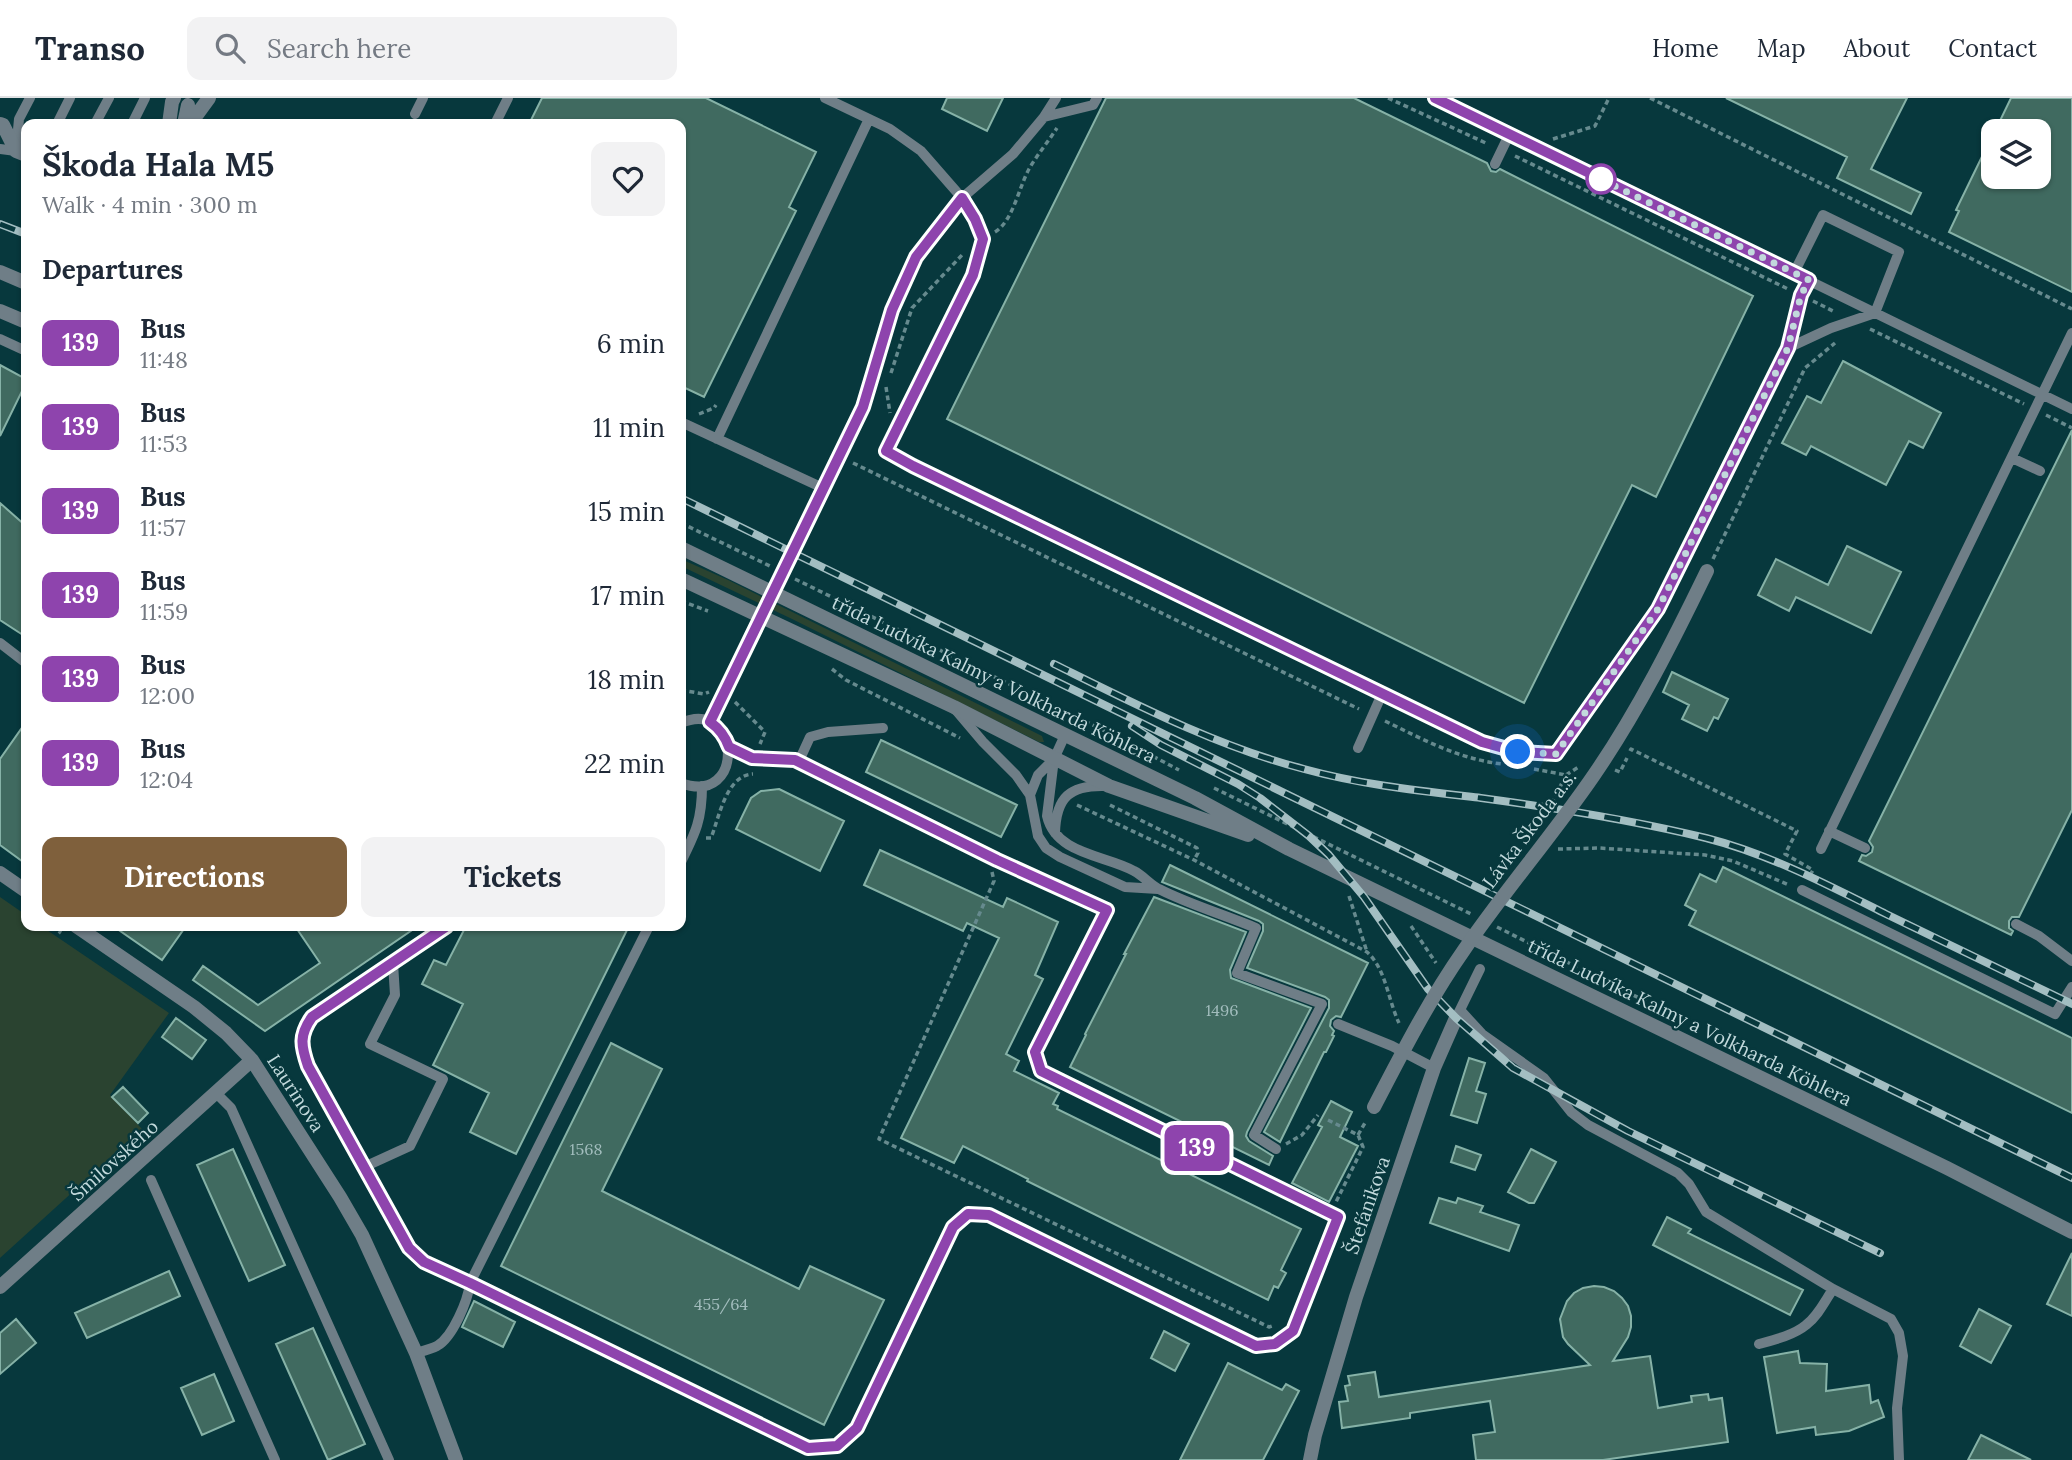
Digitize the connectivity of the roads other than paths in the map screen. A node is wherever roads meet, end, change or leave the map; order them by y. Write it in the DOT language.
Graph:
graph roads {
  1 [pos="30,98"];
  2 [pos="70,98"];
  3 [pos="109,98"];
  4 [pos="145,98"];
  5 [pos="209,98"];
  6 [pos="423,98"];
  7 [pos="508,98"];
  8 [pos="825,98"];
  9 [pos="1056,98"];
  10 [pos="1097,98"];
  11 [pos="1435,98"];
  12 [pos="172,99"];
  13 [pos="190,101"];
  14 [pos="415,114"];
  15 [pos="1044,117"];
  16 [pos="60,119"];
  17 [pos="98,119"];
  18 [pos="134,119"];
  19 [pos="170,119"];
  20 [pos="185,119"];
  21 [pos="194,119"];
  22 [pos="498,119"];
  23 [pos="869,119"];
  24 [pos="0,124"];
  25 [pos="1509,135"];
  26 [pos="0,149"];
  27 [pos="21,153"];
  28 [pos="1495,164"];
  29 [pos="962,198"];
  30 [pos="0,272"];
  31 [pos="1794,273"];
  32 [pos="1809,280"];
  33 [pos="21,281"];
  34 [pos="0,311"];
  35 [pos="1875,313"];
  36 [pos="21,320"];
  37 [pos="2072,333"];
  38 [pos="0,339"];
  39 [pos="1788,348"];
  40 [pos="21,349"];
  41 [pos="2043,395"];
  42 [pos="2072,409"];
  43 [pos="686,424"];
  44 [pos="717,439"];
  45 [pos="2012,458"];
  46 [pos="2040,471"];
  47 [pos="823,488"];
  48 [pos="686,550"];
  49 [pos="1707,571"];
  50 [pos="686,581"];
  51 [pos="0,643"];
  52 [pos="21,659"];
  53 [pos="1382,694"];
  54 [pos="954,707"];
  55 [pos="686,720"];
  56 [pos="710,722"];
  57 [pos="884,728"];
  58 [pos="1065,736"];
  59 [pos="729,747"];
  60 [pos="1358,748"];
  61 [pos="1054,759"];
  62 [pos="799,761"];
  63 [pos="686,784"];
  64 [pos="702,786"];
  65 [pos="1110,786"];
  66 [pos="1030,794"];
  67 [pos="1829,831"];
  68 [pos="1055,833"];
  69 [pos="1865,848"];
  70 [pos="1289,849"];
  71 [pos="1821,849"];
  72 [pos="686,852"];
  73 [pos="0,873"];
  74 [pos="21,888"];
  75 [pos="1158,889"];
  76 [pos="1802,890"];
  77 [pos="2016,924"];
  78 [pos="83,931"];
  79 [pos="440,931"];
  80 [pos="646,931"];
  81 [pos="2072,961"];
  82 [pos="393,963"];
  83 [pos="1479,970"];
  84 [pos="2072,987"];
  85 [pos="1458,1014"];
  86 [pos="1338,1024"];
  87 [pos="252,1060"];
  88 [pos="1434,1068"];
  89 [pos="217,1094"];
  90 [pos="1374,1107"];
  91 [pos="1276,1149"];
  92 [pos="364,1167"];
  93 [pos="151,1180"];
  94 [pos="2072,1233"];
  95 [pos="470,1283"];
  96 [pos="0,1287"];
  97 [pos="1833,1289"];
  98 [pos="1759,1344"];
  99 [pos="416,1353"];
  100 [pos="275,1460"];
  101 [pos="389,1460"];
  102 [pos="456,1460"];
  103 [pos="1310,1460"];
  104 [pos="1899,1460"];
  1 -- 27 [label="lane"];
  2 -- 16 [label="lane"];
  3 -- 17 [label="lane"];
  4 -- 18 [label="lane"];
  5 -- 21 [label="street"];
  6 -- 14 [label="lane"];
  7 -- 22 [label="lane"];
  8 -- 23 [label="lane"];
  9 -- 15 [label="lane"];
  10 -- 15 [label="lane"];
  11 -- 25 [label="lane"];
  12 -- 19 [label="street"];
  13 -- 20 [label="street"];
  15 -- 29 [label="lane"];
  23 -- 29 [label="lane"];
  23 -- 44 [label="lane"];
  24 -- 27 [label="street"];
  25 -- 28 [label="lane"];
  25 -- 31 [label="lane"];
  26 -- 27 [label="lane"];
  29 -- 47 [label="lane"];
  29 -- 53 [label="lane"];
  30 -- 33 [label="street"];
  31 -- 32 [label="lane"];
  31 -- 35 [label="lane"];
  32 -- 35 [label="lane"];
  32 -- 39 [label="lane"];
  34 -- 36 [label="street"];
  35 -- 39 [label="lane"];
  35 -- 41 [label="lane"];
  37 -- 41 [label="lane"];
  38 -- 40 [label="lane"];
  39 -- 53 [label="lane"];
  41 -- 42 [label="lane"];
  41 -- 45 [label="lane"];
  43 -- 44 [label="lane"];
  44 -- 47 [label="lane"];
  45 -- 46 [label="lane"];
  45 -- 67 [label="lane"];
  47 -- 56 [label="lane, bridge"];
  48 -- 58 [label="street, třída Ludvíka Kalmy a Volkharda Köhlera"];
  49 -- 90 [label="street, Lávka Škoda a.s., bridge"];
  50 -- 54 [label="street, třída Ludvíka Kalmy a Volkharda Köhlera"];
  51 -- 52 [label="lane"];
  53 -- 60 [label="lane"];
  54 -- 61 [label="street, třída Ludvíka Kalmy a Volkharda Köhlera"];
  54 -- 66 [label="lane"];
  55 -- 56 [label="lane"];
  56 -- 59 [label="lane"];
  57 -- 62 [label="lane"];
  58 -- 61 [label="lane"];
  58 -- 70 [label="street, třída Ludvíka Kalmy a Volkharda Köhlera"];
  59 -- 62 [label="lane"];
  59 -- 64 [label="lane"];
  61 -- 65 [label="street, třída Ludvíka Kalmy a Volkharda Köhlera"];
  61 -- 66 [label="lane"];
  61 -- 68 [label="lane"];
  62 -- 95 [label="lane"];
  63 -- 64 [label="lane"];
  64 -- 72 [label="lane"];
  65 -- 68 [label="lane"];
  65 -- 70 [label="street, třída Ludvíka Kalmy a Volkharda Köhlera"];
  66 -- 75 [label="lane"];
  67 -- 69 [label="lane"];
  67 -- 71 [label="lane"];
  68 -- 75 [label="lane"];
  70 -- 94 [label="street, třída Ludvíka Kalmy a Volkharda Köhlera"];
  73 -- 74 [label="street"];
  75 -- 91 [label="lane"];
  76 -- 84 [label="lane"];
  77 -- 81 [label="lane"];
  78 -- 87 [label="street, Laurinova"];
  79 -- 82 [label="lane"];
  80 -- 95 [label="lane"];
  82 -- 92 [label="lane"];
  82 -- 92 [label="lane"];
  83 -- 85 [label="lane, Štefánikova"];
  85 -- 88 [label="street, Štefánikova"];
  85 -- 97 [label="lane"];
  86 -- 88 [label="lane"];
  87 -- 89 [label="street, Šmilovského"];
  87 -- 99 [label="street, Laurinova"];
  88 -- 103 [label="street, Štefánikova"];
  89 -- 96 [label="street, Šmilovského"];
  89 -- 101 [label="lane"];
  92 -- 95 [label="lane"];
  93 -- 100 [label="lane"];
  95 -- 99 [label="lane"];
  97 -- 98 [label="lane"];
  97 -- 104 [label="lane"];
  99 -- 102 [label="street, Laurinova"];
}
